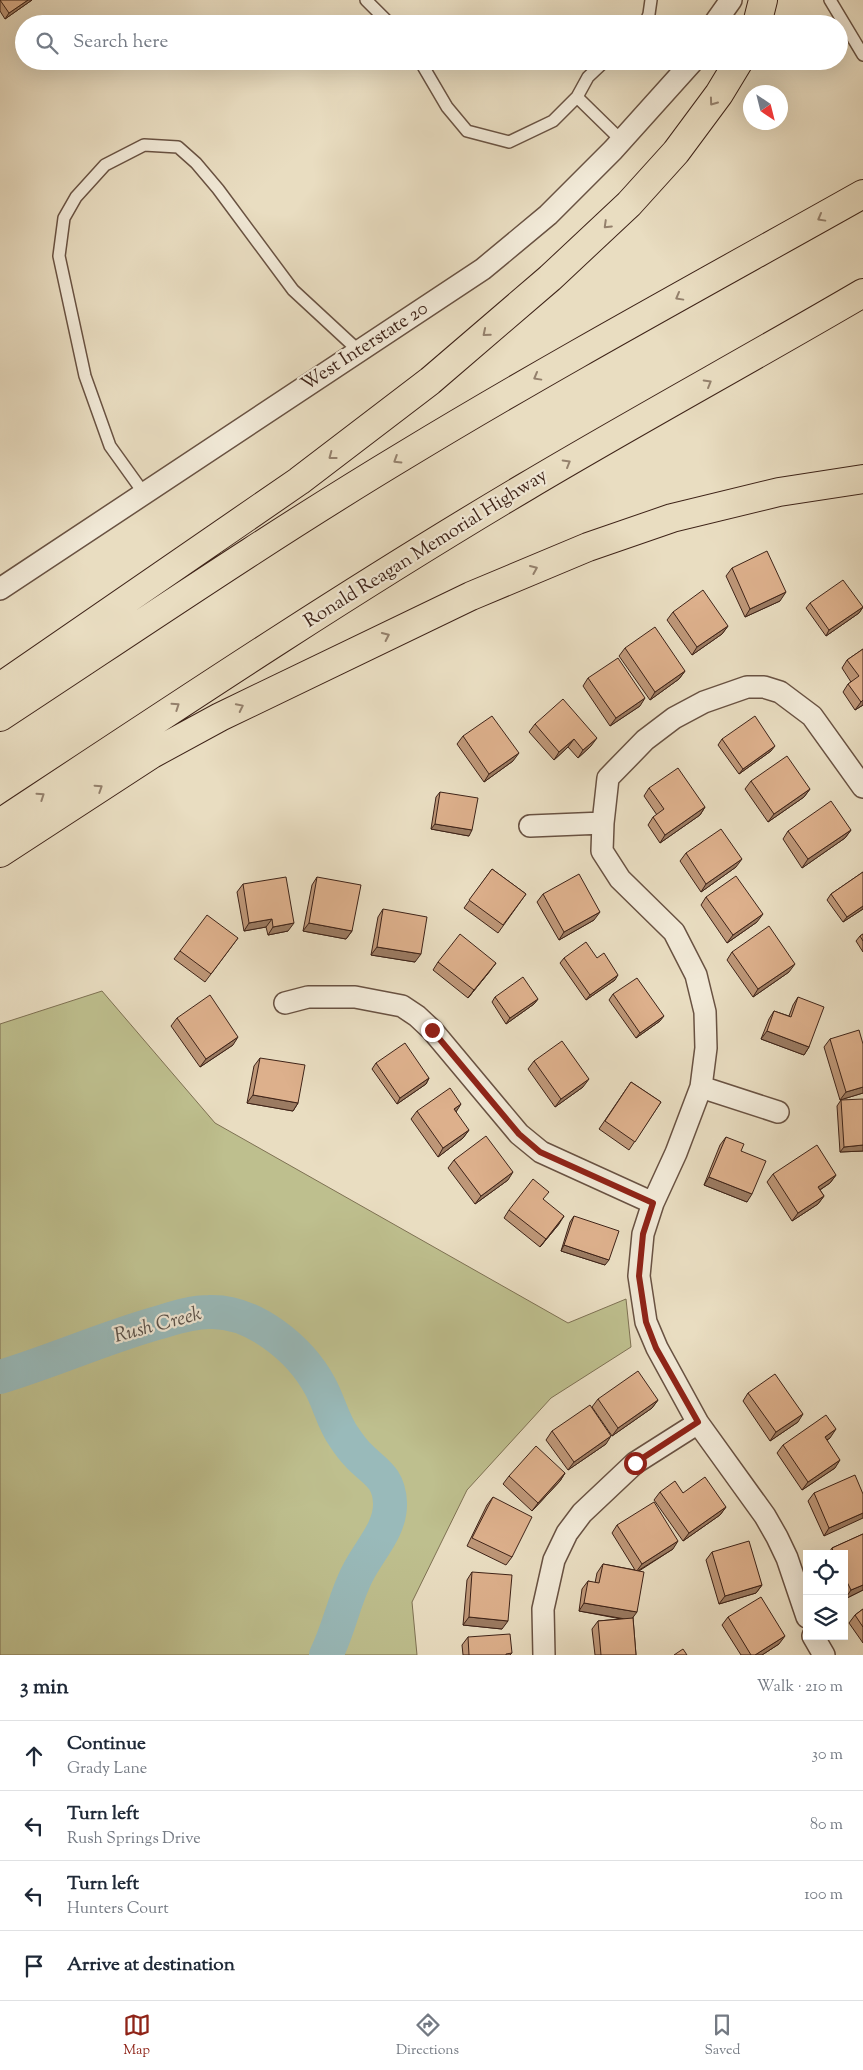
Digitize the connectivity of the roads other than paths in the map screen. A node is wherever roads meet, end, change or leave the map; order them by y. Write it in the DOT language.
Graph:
graph roads {
  1 [pos="366,0"];
  2 [pos="651,0"];
  3 [pos="731,0"];
  4 [pos="763,0"];
  5 [pos="830,0"];
  6 [pos="381,15"];
  7 [pos="649,15"];
  8 [pos="720,15"];
  9 [pos="759,15"];
  10 [pos="839,15"];
  11 [pos="848,30"];
  12 [pos="863,55"];
  13 [pos="425,70"];
  14 [pos="595,70"];
  15 [pos="685,70"];
  16 [pos="734,70"];
  17 [pos="577,97"];
  18 [pos="622,141"];
  19 [pos="863,194"];
  20 [pos="863,293"];
  21 [pos="360,352"];
  22 [pos="863,479"];
  23 [pos="143,492"];
  24 [pos="0,589"];
  25 [pos="0,686"];
  26 [pos="0,717"];
  27 [pos="863,787"];
  28 [pos="0,823"];
  29 [pos="603,823"];
  30 [pos="530,826"];
  31 [pos="0,853"];
  32 [pos="285,1003"];
  33 [pos="701,1087"];
  34 [pos="778,1112"];
  35 [pos="653,1203"];
  36 [pos="698,1422"];
  37 [pos="803,1605"];
  38 [pos="815,1640"];
  39 [pos="544,1655"];
  40 [pos="824,1655"];
  1 -- 6 [label="lane"];
  2 -- 7 [label="lane"];
  3 -- 8 [label="street"];
  4 -- 9 [label="highway"];
  5 -- 10 [label="lane"];
  11 -- 12 [label="lane"];
  13 -- 17 [label="lane"];
  14 -- 17 [label="lane"];
  15 -- 18 [label="street, West Interstate 20"];
  16 -- 25 [label="highway, one-way"];
  17 -- 18 [label="lane"];
  18 -- 21 [label="street, West Interstate 20"];
  19 -- 26 [label="highway, one-way"];
  28 -- 20 [label="highway, Ronald Reagan Memorial Highway, one-way"];
  21 -- 23 [label="street, West Interstate 20"];
  21 -- 23 [label="lane"];
  31 -- 22 [label="highway, one-way"];
  23 -- 24 [label="street, West Interstate 20"];
  27 -- 29 [label="street"];
  29 -- 30 [label="street"];
  29 -- 33 [label="street"];
  32 -- 35 [label="street"];
  33 -- 34 [label="street"];
  33 -- 35 [label="street"];
  35 -- 36 [label="street"];
  36 -- 37 [label="street"];
  36 -- 39 [label="street"];
  38 -- 40 [label="street"];
}
